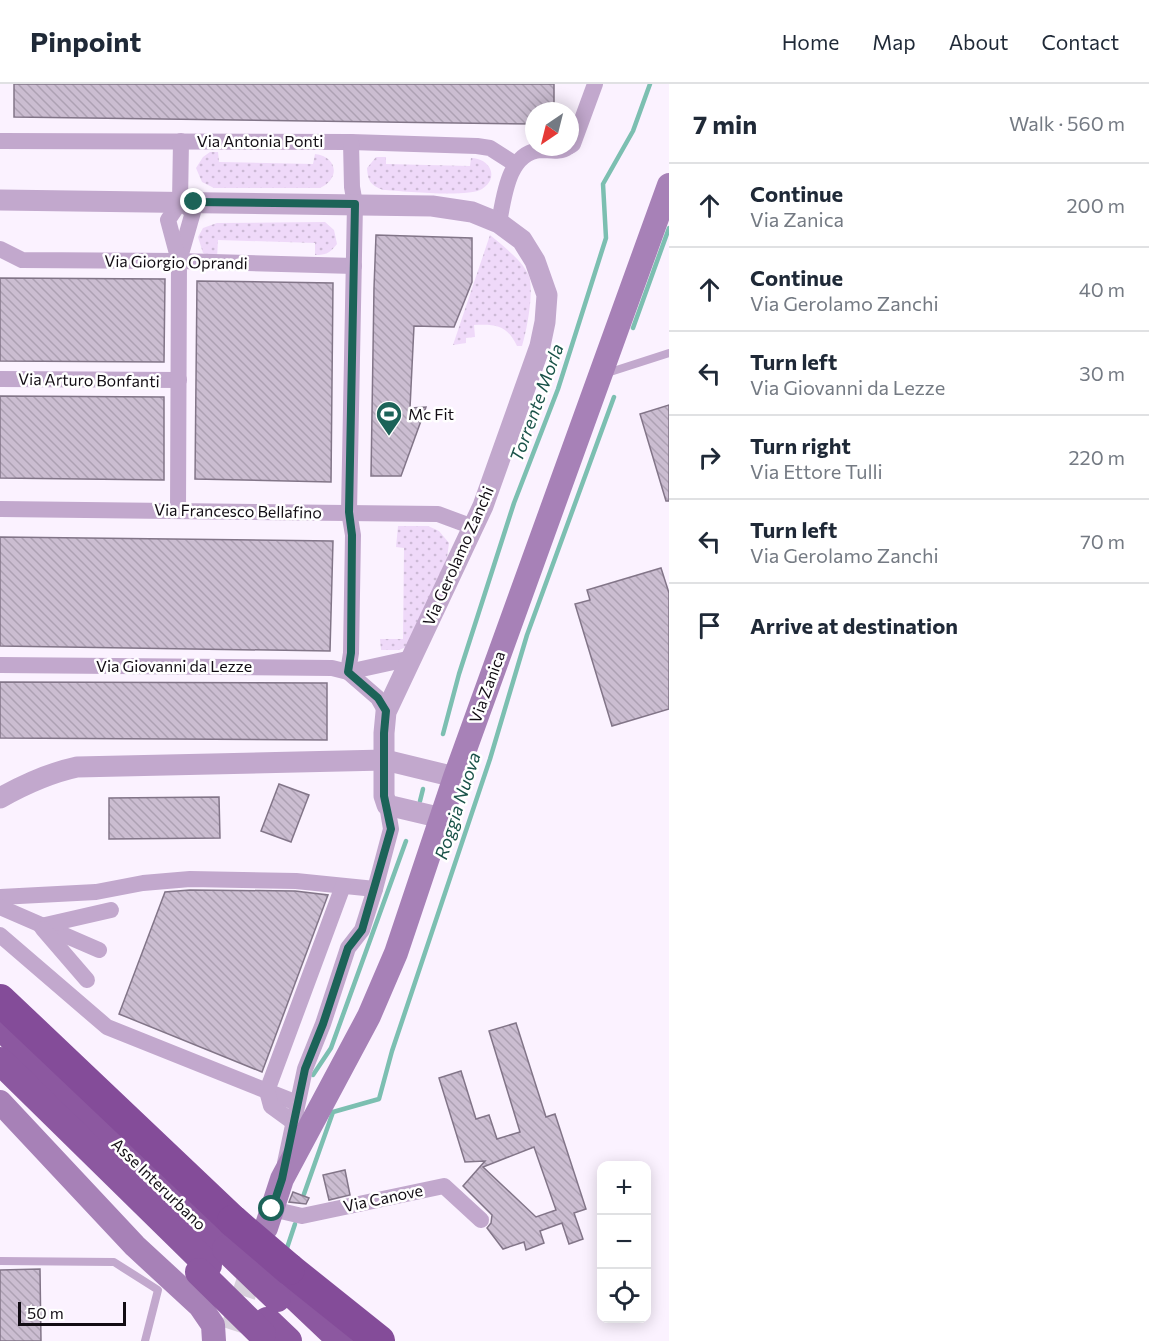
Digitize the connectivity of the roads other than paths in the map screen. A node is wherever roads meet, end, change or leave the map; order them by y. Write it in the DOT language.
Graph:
graph roads {
  1 [pos="596,84"];
  2 [pos="579,128"];
  3 [pos="0,141"];
  4 [pos="181,141"];
  5 [pos="351,142"];
  6 [pos="525,154"];
  7 [pos="515,164"];
  8 [pos="669,184"];
  9 [pos="0,200"];
  10 [pos="180,202"];
  11 [pos="355,204"];
  12 [pos="499,223"];
  13 [pos="0,249"];
  14 [pos="180,261"];
  15 [pos="354,266"];
  16 [pos="669,353"];
  17 [pos="601,375"];
  18 [pos="0,379"];
  19 [pos="179,380"];
  20 [pos="0,508"];
  21 [pos="178,510"];
  22 [pos="349,512"];
  23 [pos="473,527"];
  24 [pos="412,658"];
  25 [pos="0,665"];
  26 [pos="348,672"];
  27 [pos="386,711"];
  28 [pos="385,760"];
  29 [pos="455,777"];
  30 [pos="0,798"];
  31 [pos="387,805"];
  32 [pos="442,818"];
  33 [pos="343,886"];
  34 [pos="375,889"];
  35 [pos="0,897"];
  36 [pos="0,907"];
  37 [pos="111,910"];
  38 [pos="41,926"];
  39 [pos="0,935"];
  40 [pos="99,950"];
  41 [pos="87,980"];
  42 [pos="0,1000"];
  43 [pos="0,1023"];
  44 [pos="0,1061"];
  45 [pos="267,1091"];
  46 [pos="297,1103"];
  47 [pos="2,1108"];
  48 [pos="293,1122"];
  49 [pos="282,1179"];
  50 [pos="283,1216"];
  51 [pos="481,1220"];
  52 [pos="220,1248"];
  53 [pos="0,1261"];
  54 [pos="276,1312"];
  55 [pos="225,1337"];
  56 [pos="145,1341"];
  57 [pos="321,1341"];
  58 [pos="342,1341"];
  59 [pos="379,1341"];
  1 -- 2 [label="street"];
  3 -- 4 [label="street, Via Antonia Ponti"];
  4 -- 5 [label="street, Via Antonia Ponti"];
  4 -- 10 [label="street, Via Arturo Bonfanti"];
  5 -- 7 [label="street, Via Antonia Ponti"];
  5 -- 11 [label="street"];
  6 -- 7 [label="street"];
  7 -- 12 [label="street"];
  8 -- 17 [label="main road, Via Zanica"];
  9 -- 10 [label="street, Via Gerolamo Zanchi"];
  10 -- 11 [label="street, Via Gerolamo Zanchi"];
  10 -- 14 [label="street, Via Arturo Bonfanti"];
  11 -- 12 [label="street, Via Gerolamo Zanchi"];
  11 -- 15 [label="street"];
  12 -- 23 [label="street, Via Gerolamo Zanchi"];
  13 -- 14 [label="street, Via Giorgio Oprandi"];
  14 -- 15 [label="street, Via Giorgio Oprandi"];
  14 -- 19 [label="street, Via Arturo Bonfanti"];
  15 -- 22 [label="street"];
  16 -- 17 [label="lane"];
  17 -- 29 [label="main road, Via Zanica"];
  18 -- 19 [label="street, Via Arturo Bonfanti"];
  19 -- 21 [label="street, Via Arturo Bonfanti"];
  20 -- 21 [label="street, Via Francesco Bellafino"];
  21 -- 22 [label="street, Via Francesco Bellafino"];
  22 -- 23 [label="street, Via Francesco Bellafino"];
  22 -- 26 [label="street"];
  23 -- 24 [label="street, Via Gerolamo Zanchi"];
  24 -- 26 [label="street, Via Giovanni da Lezze"];
  24 -- 27 [label="street, Via Gerolamo Zanchi"];
  25 -- 26 [label="street, Via Giovanni da Lezze"];
  26 -- 27 [label="street"];
  27 -- 28 [label="street, Via Gerolamo Zanchi"];
  28 -- 29 [label="street"];
  28 -- 30 [label="street"];
  28 -- 31 [label="street, Via Gerolamo Zanchi"];
  29 -- 32 [label="main road, Via Zanica"];
  31 -- 32 [label="street"];
  31 -- 34 [label="street, Via Zanica"];
  32 -- 49 [label="main road, Via Zanica"];
  33 -- 34 [label="street"];
  33 -- 35 [label="street"];
  33 -- 45 [label="street"];
  34 -- 46 [label="street, Via Zanica"];
  36 -- 38 [label="street"];
  37 -- 38 [label="street"];
  38 -- 40 [label="street"];
  38 -- 41 [label="street"];
  39 -- 45 [label="street"];
  42 -- 52 [label="highway"];
  43 -- 52 [label="highway"];
  44 -- 52 [label="highway, Asse Interurbano"];
  45 -- 46 [label="street"];
  45 -- 48 [label="street"];
  46 -- 48 [label="street, Via Zanica"];
  47 -- 55 [label="main road"];
  48 -- 49 [label="street, Via Zanica"];
  49 -- 50 [label="main road, Via Zanica"];
  50 -- 51 [label="street, Via Canove"];
  52 -- 54 [label="highway, bridge"];
  52 -- 54 [label="highway, Asse Interurbano"];
  53 -- 56 [label="lane"];
  54 -- 57 [label="highway, Asse Interurbano"];
  54 -- 58 [label="highway"];
  54 -- 59 [label="highway"];
}
